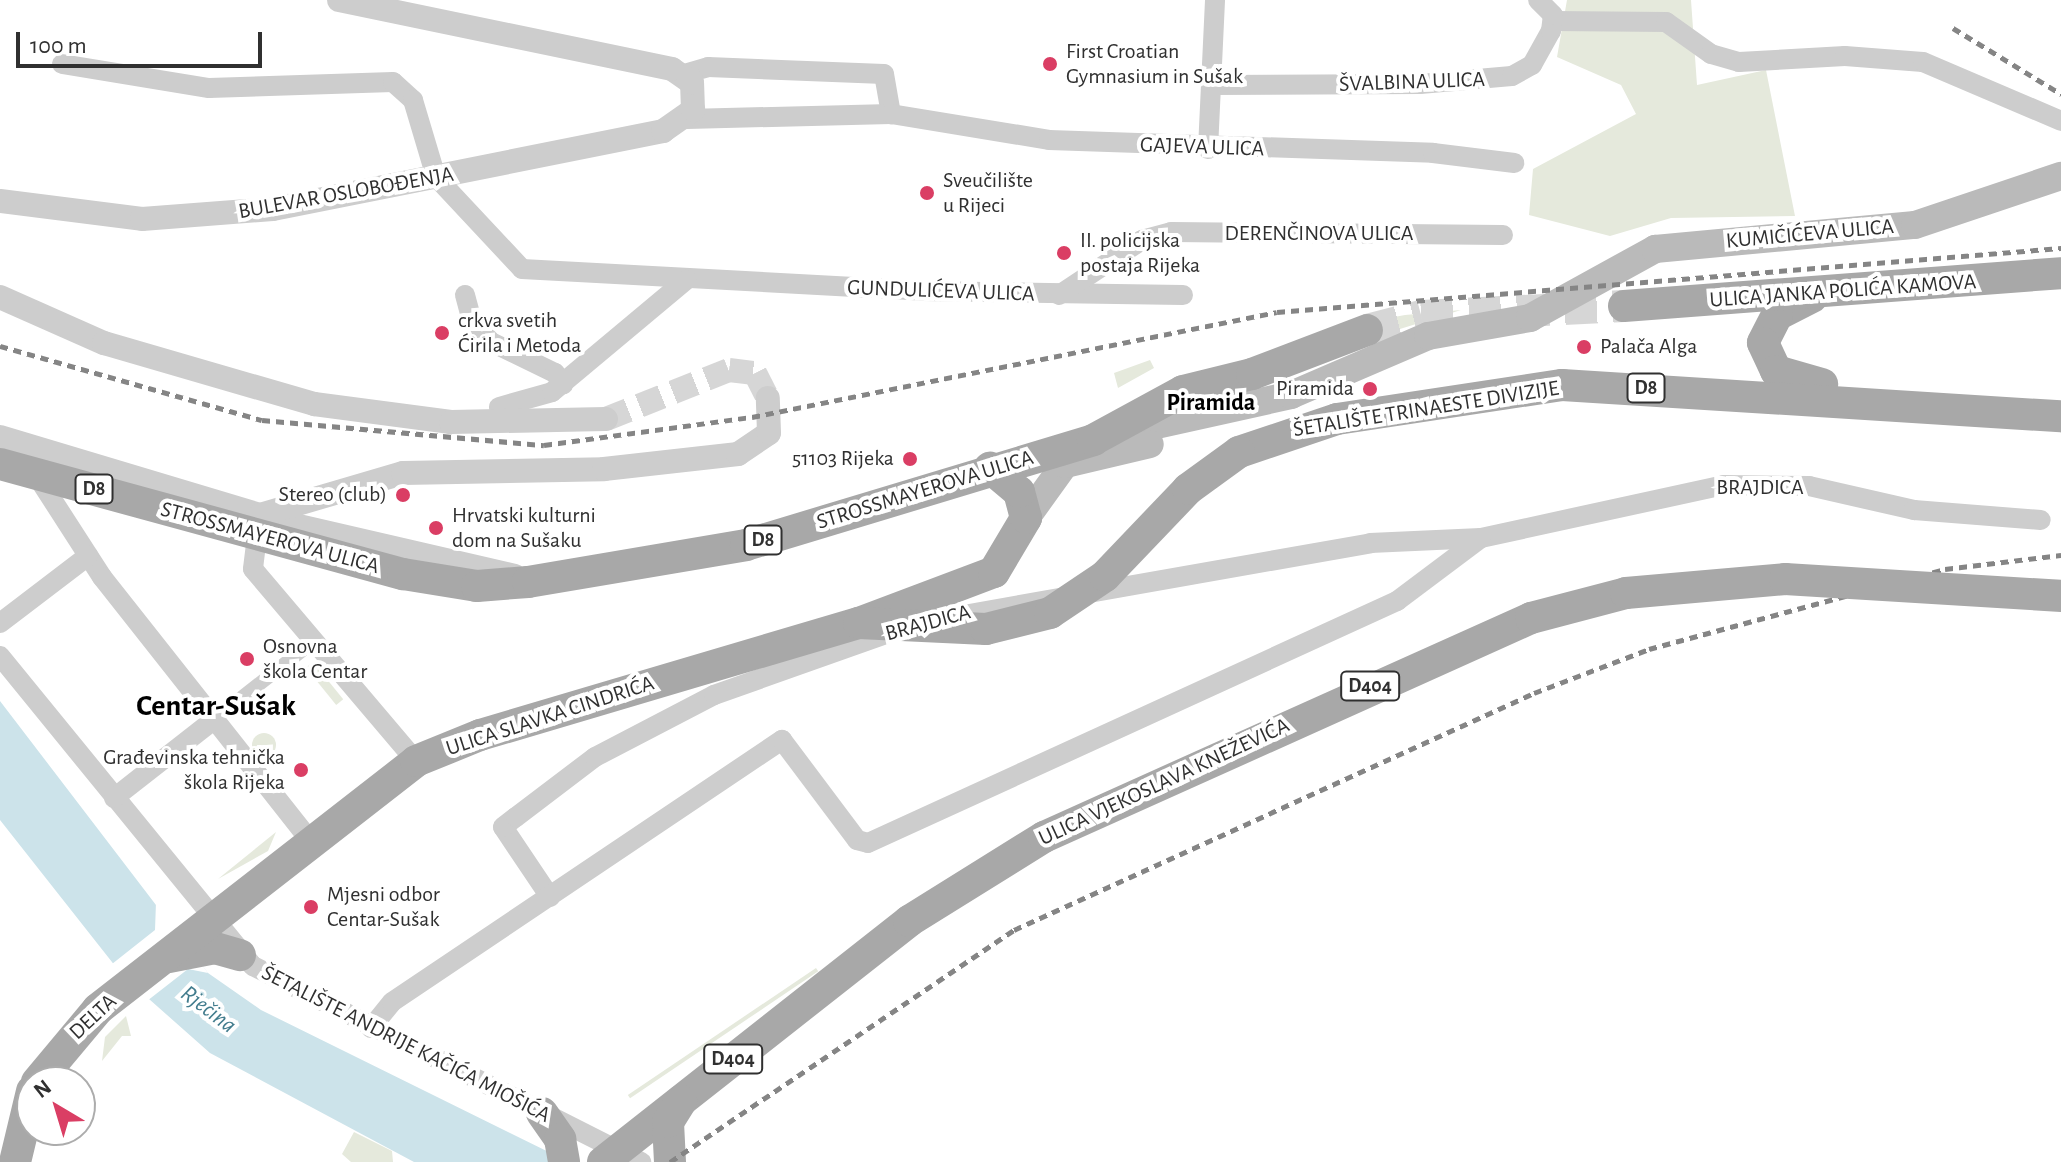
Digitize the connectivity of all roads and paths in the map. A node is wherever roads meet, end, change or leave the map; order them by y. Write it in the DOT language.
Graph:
graph roads {
  1 [pos="339,0"];
  2 [pos="1215,0"];
  3 [pos="1538,0"];
  4 [pos="1553,21"];
  5 [pos="62,64"];
  6 [pos="684,74"];
  7 [pos="1212,85"];
  8 [pos="891,114"];
  9 [pos="687,119"];
  10 [pos="2061,121"];
  11 [pos="1208,149"];
  12 [pos="1514,163"];
  13 [pos="2061,176"];
  14 [pos="436,177"];
  15 [pos="0,201"];
  16 [pos="1503,235"];
  17 [pos="2061,273"];
  18 [pos="692,280"];
  19 [pos="1823,293"];
  20 [pos="465,295"];
  21 [pos="1059,295"];
  22 [pos="1183,295"];
  23 [pos="0,297"];
  24 [pos="1624,306"];
  25 [pos="1367,330"];
  26 [pos="563,384"];
  27 [pos="768,398"];
  28 [pos="1256,405"];
  29 [pos="499,407"];
  30 [pos="1987,412"];
  31 [pos="2061,416"];
  32 [pos="606,419"];
  33 [pos="0,437"];
  34 [pos="1093,440"];
  35 [pos="0,464"];
  36 [pos="990,468"];
  37 [pos="35,473"];
  38 [pos="321,499"];
  39 [pos="1026,518"];
  40 [pos="2041,520"];
  41 [pos="258,525"];
  42 [pos="325,532"];
  43 [pos="1481,538"];
  44 [pos="88,556"];
  45 [pos="528,582"];
  46 [pos="2061,596"];
  47 [pos="0,623"];
  48 [pos="859,623"];
  49 [pos="314,641"];
  50 [pos="0,656"];
  51 [pos="216,718"];
  52 [pos="416,761"];
  53 [pos="114,798"];
  54 [pos="311,842"];
  55 [pos="550,897"];
  56 [pos="211,919"];
  57 [pos="188,945"];
  58 [pos="240,955"];
  59 [pos="158,960"];
  60 [pos="371,1028"];
  61 [pos="48,1066"];
  62 [pos="683,1099"];
  63 [pos="542,1113"];
  64 [pos="621,1158"];
  65 [pos="564,1161"];
  66 [pos="670,1162"];
  1 -- 6 [label="street"];
  2 -- 7 [label="street"];
  3 -- 4 [label="street"];
  4 -- 7 [label="street, ŠVALBINA ULICA"];
  4 -- 10 [label="street"];
  5 -- 14 [label="street"];
  6 -- 8 [label="street"];
  6 -- 9 [label="street"];
  7 -- 11 [label="street"];
  8 -- 9 [label="street, GAJEVA ULICA"];
  8 -- 11 [label="street, GAJEVA ULICA"];
  9 -- 14 [label="street, BULEVAR OSLOBOĐENJA"];
  11 -- 12 [label="street, GAJEVA ULICA"];
  13 -- 28 [label="main road, KUMIČIĆEVA ULICA"];
  14 -- 15 [label="street, BULEVAR OSLOBOĐENJA"];
  14 -- 18 [label="street, GUNDULIĆEVA ULICA"];
  16 -- 21 [label="street, DERENČINOVA ULICA"];
  17 -- 19 [label="main road, ULICA JANKA POLIĆA KAMOVA"];
  18 -- 21 [label="street, GUNDULIĆEVA ULICA"];
  18 -- 26 [label="street"];
  19 -- 24 [label="main road, ULICA JANKA POLIĆA KAMOVA"];
  19 -- 30 [label="main road"];
  20 -- 26 [label="street"];
  21 -- 22 [label="street, GUNDULIĆEVA ULICA"];
  23 -- 32 [label="street"];
  25 -- 34 [label="main road, STROSSMAYEROVA ULICA / D8"];
  26 -- 29 [label="street"];
  27 -- 38 [label="street"];
  28 -- 34 [label="main road"];
  28 -- 39 [label="main road"];
  30 -- 31 [label="main road, ŠETALIŠTE TRINAESTE DIVIZIJE / D8"];
  30 -- 48 [label="main road, ŠETALIŠTE TRINAESTE DIVIZIJE / D8, bridge"];
  33 -- 41 [label="street"];
  34 -- 36 [label="main road, STROSSMAYEROVA ULICA / D8"];
  35 -- 37 [label="main road, STROSSMAYEROVA ULICA / D8"];
  36 -- 39 [label="main road"];
  36 -- 45 [label="main road, STROSSMAYEROVA ULICA / D8"];
  37 -- 41 [label="main road, STROSSMAYEROVA ULICA / D8"];
  37 -- 44 [label="street"];
  38 -- 41 [label="street"];
  38 -- 42 [label="street"];
  39 -- 48 [label="main road"];
  40 -- 43 [label="street, BRAJDICA"];
  41 -- 42 [label="street"];
  41 -- 45 [label="main road, STROSSMAYEROVA ULICA / D8"];
  41 -- 49 [label="street"];
  42 -- 45 [label="street"];
  43 -- 55 [label="street, BRAJDICA"];
  43 -- 55 [label="street, BRAJDICA"];
  44 -- 47 [label="street"];
  44 -- 51 [label="street"];
  46 -- 62 [label="main road, ULICA VJEKOSLAVA KNEŽEVIĆA / D404, bridge"];
  48 -- 52 [label="main road, ULICA SLAVKA CINDRIĆA / D8"];
  49 -- 51 [label="street"];
  49 -- 52 [label="street"];
  50 -- 53 [label="street, ŠETALIŠTE ANDRIJE KAČIĆA MIOŠIĆA"];
  51 -- 53 [label="street"];
  51 -- 54 [label="street"];
  52 -- 54 [label="main road, ULICA SLAVKA CINDRIĆA / D8"];
  53 -- 56 [label="street, ŠETALIŠTE ANDRIJE KAČIĆA MIOŠIĆA"];
  54 -- 56 [label="main road, ULICA SLAVKA CINDRIĆA / D8"];
  55 -- 60 [label="street, BRAJDICA"];
  56 -- 57 [label="main road, ULICA SLAVKA CINDRIĆA / D8"];
  56 -- 58 [label="street, ŠETALIŠTE ANDRIJE KAČIĆA MIOŠIĆA"];
  57 -- 58 [label="main road"];
  57 -- 59 [label="main road, ULICA SLAVKA CINDRIĆA / D8"];
  58 -- 60 [label="street, ŠETALIŠTE ANDRIJE KAČIĆA MIOŠIĆA"];
  59 -- 61 [label="main road, DELTA / D8"];
  60 -- 63 [label="street, ŠETALIŠTE ANDRIJE KAČIĆA MIOŠIĆA"];
  62 -- 64 [label="main road, ULICA VJEKOSLAVA KNEŽEVIĆA / D404"];
  62 -- 66 [label="main road"];
  63 -- 64 [label="street, ŠETALIŠTE ANDRIJE KAČIĆA MIOŠIĆA"];
  63 -- 65 [label="main road"];
}
